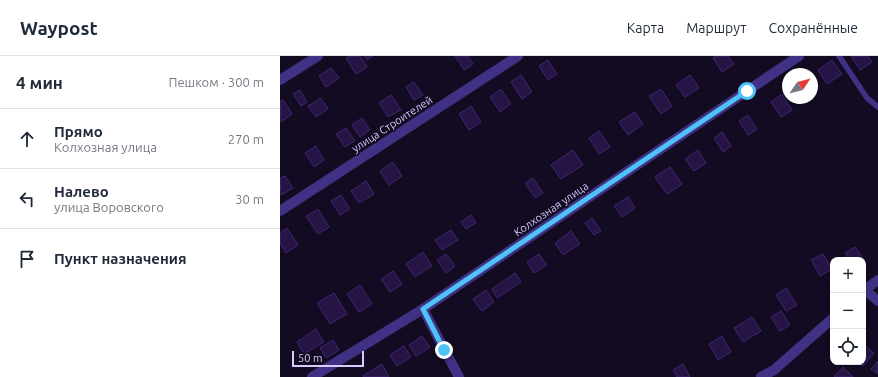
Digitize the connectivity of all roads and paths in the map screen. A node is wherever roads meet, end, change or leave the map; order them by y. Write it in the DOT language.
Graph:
graph roads {
  1 [pos="318,56"];
  2 [pos="518,56"];
  3 [pos="799,56"];
  4 [pos="839,56"];
  5 [pos="280,80"];
  6 [pos="878,107"];
  7 [pos="280,211"];
  8 [pos="878,280"];
  9 [pos="866,289"];
  10 [pos="866,292"];
  11 [pos="878,301"];
  12 [pos="423,309"];
  13 [pos="830,321"];
  14 [pos="772,373"];
  15 [pos="312,377"];
  16 [pos="459,377"];
  17 [pos="761,377"];
  1 -- 5 [label="street"];
  2 -- 7 [label="street, улица Строителей"];
  3 -- 12 [label="street, Колхозная улица"];
  4 -- 6 [label="lane"];
  8 -- 9 [label="street"];
  10 -- 11 [label="street"];
  12 -- 15 [label="street, Колхозная улица"];
  12 -- 16 [label="street"];
  13 -- 14 [label="street"];
  14 -- 17 [label="street"];
}
